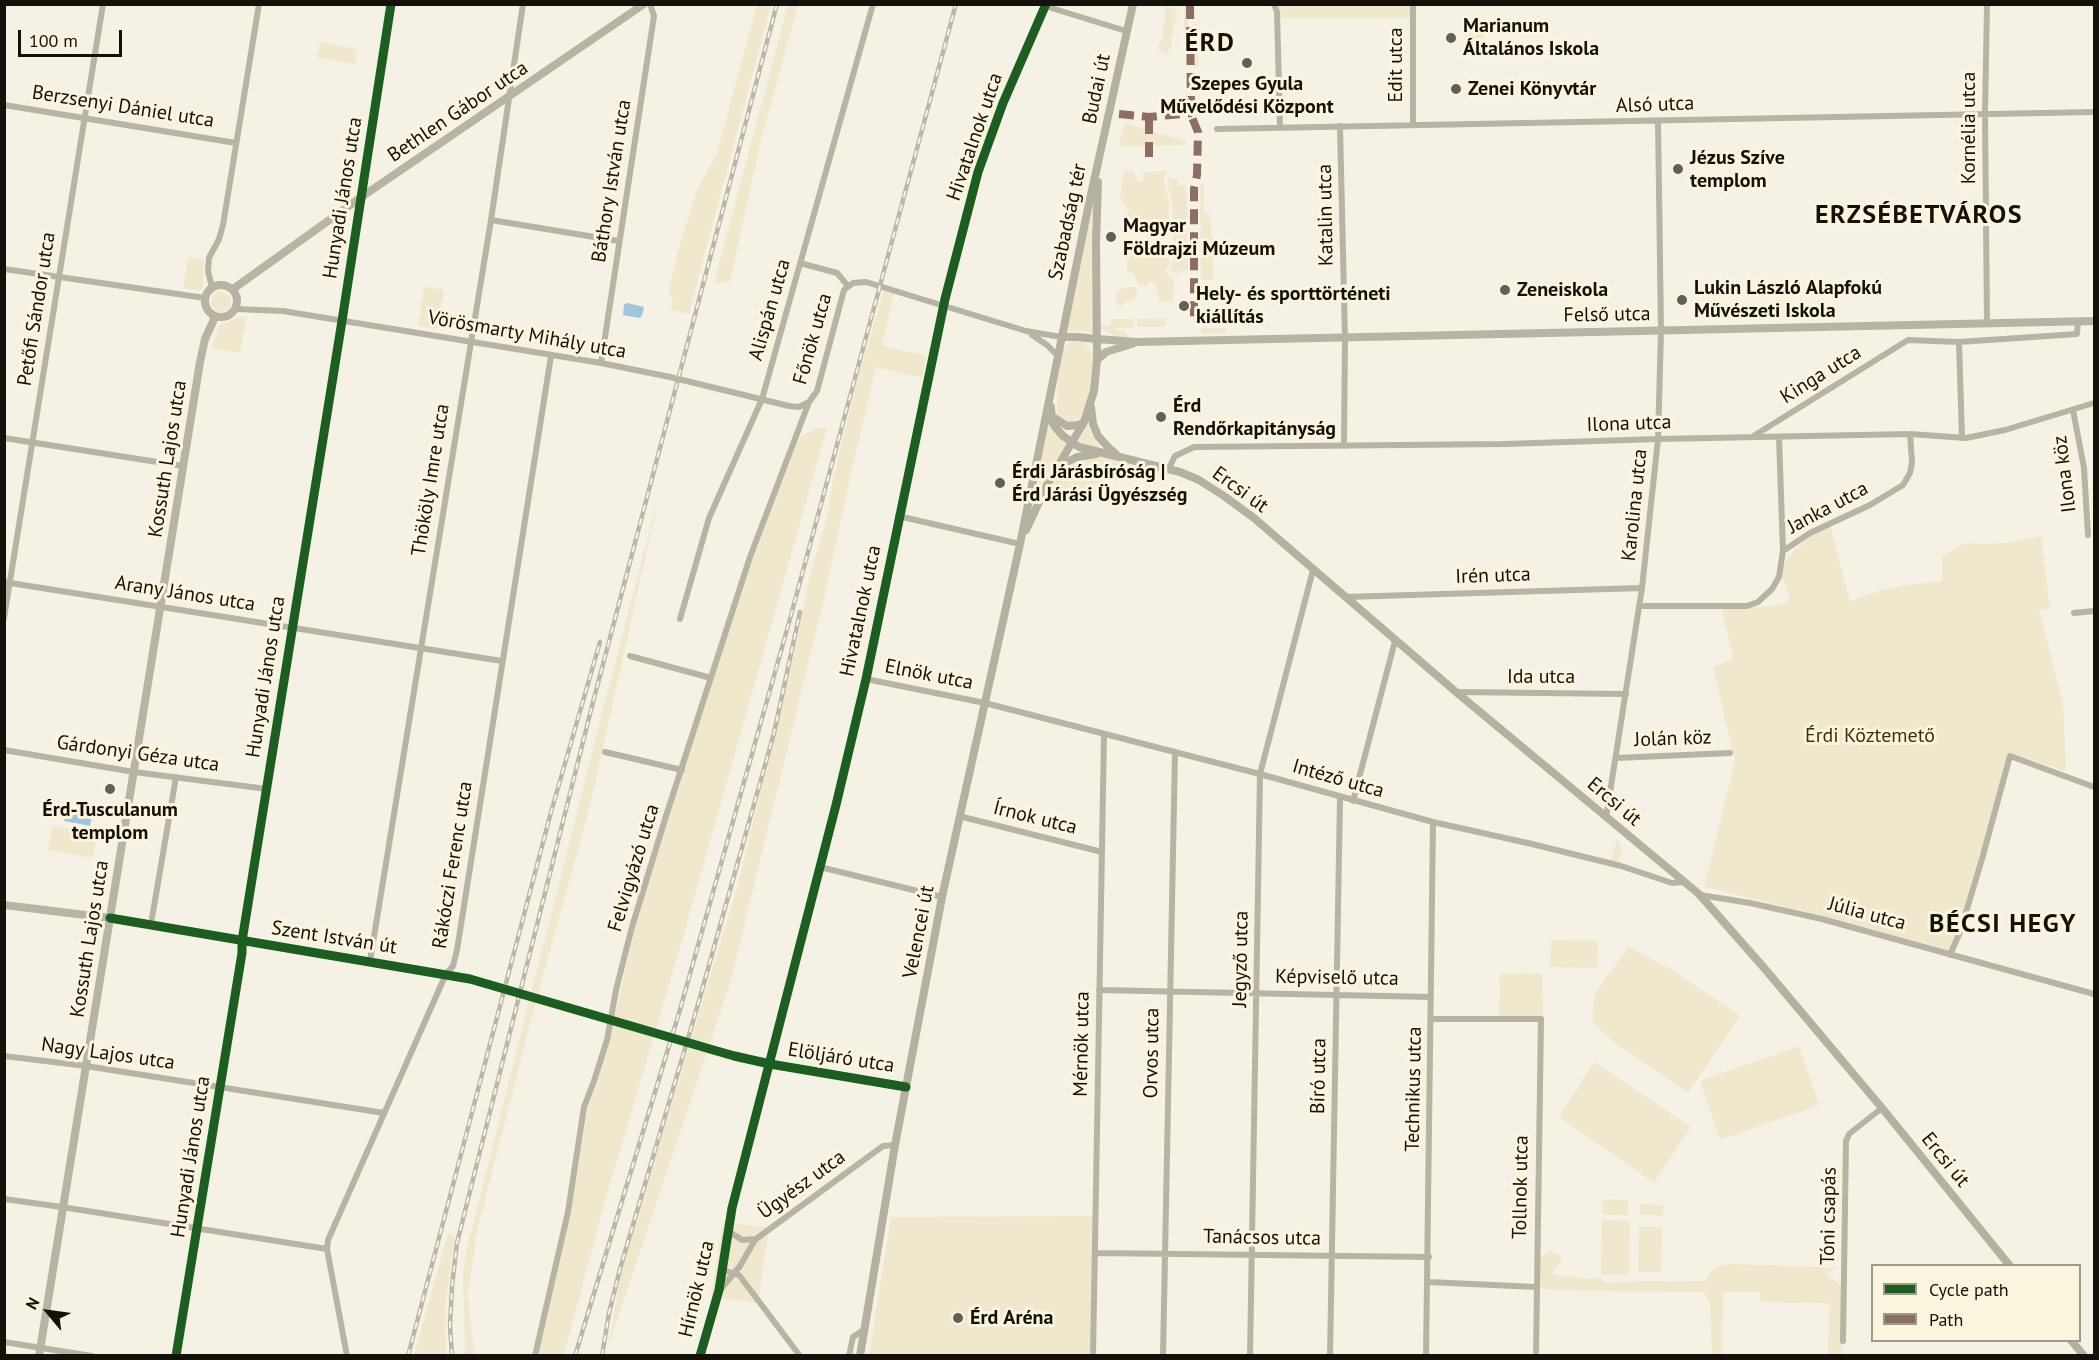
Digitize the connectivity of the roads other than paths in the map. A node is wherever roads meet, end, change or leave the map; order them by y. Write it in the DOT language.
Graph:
graph roads {
  1 [pos="103,4"];
  2 [pos="259,4"];
  3 [pos="391,4"];
  4 [pos="523,4"];
  5 [pos="644,4"];
  6 [pos="650,4"];
  7 [pos="873,4"];
  8 [pos="1127,4"];
  9 [pos="1133,4"];
  10 [pos="1274,4"];
  11 [pos="1413,4"];
  12 [pos="1987,4"];
  13 [pos="1046,5"];
  14 [pos="1126,31"];
  15 [pos="509,97"];
  16 [pos="4,105"];
  17 [pos="2094,112"];
  18 [pos="1985,113"];
  19 [pos="86,118"];
  20 [pos="1658,121"];
  21 [pos="1413,125"];
  22 [pos="1340,126"];
  23 [pos="1280,128"];
  24 [pos="1217,129"];
  25 [pos="236,143"];
  26 [pos="1100,154"];
  27 [pos="360,198"];
  28 [pos="491,220"];
  29 [pos="619,241"];
  30 [pos="800,263"];
  31 [pos="4,269"];
  32 [pos="59,277"];
  33 [pos="848,286"];
  34 [pos="212,287"];
  35 [pos="233,289"];
  36 [pos="205,298"];
  37 [pos="944,305"];
  38 [pos="236,309"];
  39 [pos="215,317"];
  40 [pos="342,321"];
  41 [pos="2078,321"];
  42 [pos="2094,321"];
  43 [pos="1988,323"];
  44 [pos="1026,331"];
  45 [pos="1661,331"];
  46 [pos="1061,337"];
  47 [pos="1345,338"];
  48 [pos="1097,339"];
  49 [pos="470,342"];
  50 [pos="1136,342"];
  51 [pos="1959,342"];
  52 [pos="551,356"];
  53 [pos="1058,356"];
  54 [pos="1097,360"];
  55 [pos="601,363"];
  56 [pos="1050,394"];
  57 [pos="762,399"];
  58 [pos="809,402"];
  59 [pos="1091,402"];
  60 [pos="2094,403"];
  61 [pos="2073,410"];
  62 [pos="1051,415"];
  63 [pos="1084,422"];
  64 [pos="1910,434"];
  65 [pos="4,438"];
  66 [pos="1752,438"];
  67 [pos="1779,438"];
  68 [pos="1962,438"];
  69 [pos="1658,439"];
  70 [pos="32,442"];
  71 [pos="1072,443"];
  72 [pos="1344,446"];
  73 [pos="1100,453"];
  74 [pos="1119,456"];
  75 [pos="183,466"];
  76 [pos="1057,467"];
  77 [pos="1169,468"];
  78 [pos="898,516"];
  79 [pos="2088,535"];
  80 [pos="1020,544"];
  81 [pos="1783,551"];
  82 [pos="1313,570"];
  83 [pos="7,582"];
  84 [pos="1642,588"];
  85 [pos="1345,597"];
  86 [pos="160,606"];
  87 [pos="1639,606"];
  88 [pos="2094,611"];
  89 [pos="2074,613"];
  90 [pos="4,618"];
  91 [pos="680,618"];
  92 [pos="292,628"];
  93 [pos="1395,641"];
  94 [pos="421,647"];
  95 [pos="630,656"];
  96 [pos="502,661"];
  97 [pos="711,678"];
  98 [pos="866,679"];
  99 [pos="1456,693"];
  100 [pos="1626,694"];
  101 [pos="985,703"];
  102 [pos="1104,734"];
  103 [pos="4,750"];
  104 [pos="605,752"];
  105 [pos="1175,752"];
  106 [pos="1730,753"];
  107 [pos="1616,758"];
  108 [pos="682,770"];
  109 [pos="134,772"];
  110 [pos="1260,774"];
  111 [pos="176,777"];
  112 [pos="2094,787"];
  113 [pos="267,789"];
  114 [pos="1340,798"];
  115 [pos="1353,801"];
  116 [pos="959,816"];
  117 [pos="1606,818"];
  118 [pos="1433,822"];
  119 [pos="1102,852"];
  120 [pos="820,867"];
  121 [pos="1683,882"];
  122 [pos="1699,894"];
  123 [pos="942,897"];
  124 [pos="4,905"];
  125 [pos="110,918"];
  126 [pos="152,918"];
  127 [pos="242,941"];
  128 [pos="1950,955"];
  129 [pos="370,962"];
  130 [pos="446,974"];
  131 [pos="1100,990"];
  132 [pos="1169,991"];
  133 [pos="1257,993"];
  134 [pos="1338,994"];
  135 [pos="2094,994"];
  136 [pos="1431,997"];
  137 [pos="1431,1019"];
  138 [pos="611,1020"];
  139 [pos="4,1056"];
  140 [pos="770,1064"];
  141 [pos="86,1066"];
  142 [pos="906,1087"];
  143 [pos="220,1088"];
  144 [pos="1882,1108"];
  145 [pos="384,1113"];
  146 [pos="895,1144"];
  147 [pos="4,1199"];
  148 [pos="62,1207"];
  149 [pos="198,1228"];
  150 [pos="728,1231"];
  151 [pos="756,1239"];
  152 [pos="327,1249"];
  153 [pos="1096,1253"];
  154 [pos="1165,1254"];
  155 [pos="1252,1255"];
  156 [pos="1332,1256"];
  157 [pos="1429,1257"];
  158 [pos="2008,1264"];
  159 [pos="723,1270"];
  160 [pos="734,1272"];
  161 [pos="1428,1282"];
  162 [pos="1536,1287"];
  163 [pos="719,1290"];
  164 [pos="865,1329"];
  165 [pos="1843,1341"];
  166 [pos="4,1342"];
  167 [pos="2073,1342"];
  168 [pos="40,1351"];
  169 [pos="92,1356"];
  170 [pos="176,1356"];
  171 [pos="347,1356"];
  172 [pos="535,1356"];
  173 [pos="700,1356"];
  174 [pos="800,1356"];
  175 [pos="849,1356"];
  176 [pos="860,1356"];
  177 [pos="1093,1356"];
  178 [pos="1163,1356"];
  179 [pos="1250,1356"];
  180 [pos="1330,1356"];
  181 [pos="1426,1356"];
  182 [pos="1536,1356"];
  183 [pos="2084,1356"];
  1 -- 19 [label="street, Petőfi Sándor utca"];
  2 -- 25 [label="street"];
  3 -- 27 [label="street, Hunyadi János utca"];
  4 -- 15 [label="street, Thököly Imre utca"];
  5 -- 15 [label="street, Bethlen Gábor utca"];
  6 -- 29 [label="street, Báthory István utca"];
  7 -- 30 [label="street, Alispán utca"];
  8 -- 14 [label="main road, Budai út"];
  9 -- 14 [label="main road, Budai út"];
  10 -- 23 [label="street"];
  11 -- 21 [label="street, Edit utca"];
  12 -- 18 [label="street, Kornélia utca"];
  13 -- 14 [label="street"];
  13 -- 37 [label="street, Hivatalnok utca"];
  14 -- 26 [label="main road, Budai út"];
  15 -- 27 [label="street, Bethlen Gábor utca"];
  15 -- 28 [label="street, Thököly Imre utca"];
  16 -- 19 [label="street, Berzsenyi Dániel utca"];
  17 -- 18 [label="street, Alsó utca"];
  18 -- 20 [label="street, Alsó utca"];
  18 -- 43 [label="street, Kornélia utca"];
  19 -- 25 [label="street, Berzsenyi Dániel utca"];
  19 -- 32 [label="street, Petőfi Sándor utca"];
  20 -- 21 [label="street, Alsó utca"];
  20 -- 45 [label="street, Karolina utca"];
  21 -- 22 [label="street, Alsó utca"];
  22 -- 23 [label="street, Alsó utca"];
  22 -- 47 [label="street, Katalin utca"];
  23 -- 24 [label="street, Alsó utca"];
  25 -- 34 [label="street"];
  26 -- 46 [label="main road, Szabadság tér"];
  26 -- 48 [label="main road, Szabadság tér"];
  27 -- 35 [label="street, Bethlen Gábor utca"];
  27 -- 40 [label="street, Hunyadi János utca"];
  28 -- 29 [label="street"];
  28 -- 49 [label="street, Thököly Imre utca"];
  29 -- 55 [label="street, Báthory István utca"];
  30 -- 33 [label="street"];
  30 -- 57 [label="street, Alispán utca"];
  31 -- 32 [label="street"];
  32 -- 36 [label="street"];
  32 -- 70 [label="street, Petőfi Sándor utca"];
  33 -- 37 [label="street"];
  33 -- 58 [label="street, Főnök utca"];
  34 -- 35 [label="street"];
  34 -- 36 [label="street"];
  35 -- 38 [label="street"];
  36 -- 39 [label="street"];
  37 -- 44 [label="street"];
  37 -- 78 [label="street, Hivatalnok utca"];
  38 -- 39 [label="street"];
  38 -- 40 [label="street, Vörösmarty Mihály utca"];
  39 -- 75 [label="street, Kossuth Lajos utca"];
  40 -- 49 [label="street, Vörösmarty Mihály utca"];
  40 -- 92 [label="street, Hunyadi János utca"];
  41 -- 42 [label="street, Felső utca"];
  41 -- 43 [label="street, Felső utca"];
  41 -- 51 [label="street"];
  43 -- 45 [label="street, Felső utca"];
  44 -- 46 [label="street"];
  44 -- 53 [label="street"];
  45 -- 47 [label="street, Felső utca"];
  45 -- 69 [label="street, Karolina utca"];
  46 -- 48 [label="main road"];
  46 -- 53 [label="main road, Szabadság tér"];
  47 -- 50 [label="street, Felső utca"];
  47 -- 72 [label="street, Katalin utca"];
  48 -- 50 [label="street, Felső utca"];
  48 -- 54 [label="main road, Szabadság tér"];
  49 -- 52 [label="street, Vörösmarty Mihály utca"];
  49 -- 94 [label="street, Thököly Imre utca"];
  50 -- 54 [label="street, Felső utca"];
  51 -- 66 [label="street, Kinga utca"];
  51 -- 68 [label="street"];
  52 -- 55 [label="street, Vörösmarty Mihály utca"];
  52 -- 96 [label="street, Rákóczi Ferenc utca"];
  53 -- 56 [label="main road, Szabadság tér"];
  54 -- 59 [label="main road, Szabadság tér"];
  55 -- 57 [label="street, Vörösmarty Mihály utca"];
  56 -- 62 [label="main road, Szabadság tér"];
  56 -- 80 [label="main road, Szabadság tér"];
  57 -- 58 [label="street, Vörösmarty Mihály utca"];
  57 -- 91 [label="street, Alispán utca"];
  58 -- 97 [label="street, Felvigyázó utca"];
  59 -- 63 [label="main road, Szabadság tér"];
  59 -- 74 [label="main road, Szabadság tér"];
  60 -- 61 [label="street, Ilona utca"];
  61 -- 68 [label="street, Ilona utca"];
  61 -- 79 [label="street, Ilona köz"];
  62 -- 63 [label="main road"];
  62 -- 71 [label="main road"];
  63 -- 71 [label="main road, Szabadság tér"];
  64 -- 67 [label="street, Ilona utca"];
  64 -- 68 [label="street, Ilona utca"];
  64 -- 81 [label="street, Janka utca"];
  65 -- 70 [label="street"];
  66 -- 67 [label="street, Ilona utca"];
  66 -- 69 [label="street, Ilona utca"];
  67 -- 81 [label="street"];
  69 -- 72 [label="street, Ilona utca"];
  69 -- 84 [label="street, Karolina utca"];
  70 -- 75 [label="street"];
  70 -- 83 [label="street, Petőfi Sándor utca"];
  71 -- 73 [label="main road"];
  71 -- 76 [label="main road, Szabadság tér"];
  72 -- 77 [label="street, Ilona utca"];
  73 -- 74 [label="main road"];
  73 -- 76 [label="main road"];
  74 -- 77 [label="main road, Ercsi út"];
  75 -- 86 [label="street, Kossuth Lajos utca"];
  76 -- 80 [label="main road, Szabadság tér"];
  77 -- 82 [label="main road, Ercsi út"];
  78 -- 80 [label="street"];
  78 -- 98 [label="street, Hivatalnok utca"];
  80 -- 101 [label="main road, Velencei út"];
  81 -- 87 [label="street, Janka utca"];
  82 -- 85 [label="main road, Ercsi út"];
  82 -- 110 [label="street, Jegyző utca"];
  83 -- 86 [label="street, Arany János utca"];
  83 -- 90 [label="street, Petőfi Sándor utca"];
  84 -- 85 [label="street, Irén utca"];
  84 -- 87 [label="street, Karolina utca"];
  85 -- 93 [label="main road, Ercsi út"];
  86 -- 92 [label="street, Arany János utca"];
  86 -- 109 [label="street, Kossuth Lajos utca"];
  87 -- 100 [label="street, Karolina utca"];
  88 -- 89 [label="street"];
  92 -- 94 [label="street, Arany János utca"];
  92 -- 113 [label="street, Hunyadi János utca"];
  93 -- 99 [label="main road, Ercsi út"];
  93 -- 115 [label="street"];
  94 -- 96 [label="street, Arany János utca"];
  94 -- 129 [label="street, Thököly Imre utca"];
  95 -- 97 [label="street"];
  96 -- 130 [label="street, Rákóczi Ferenc utca"];
  97 -- 108 [label="street, Felvigyázó utca"];
  98 -- 101 [label="street, Elnök utca"];
  98 -- 120 [label="street, Hivatalnok utca"];
  99 -- 100 [label="street, Ida utca"];
  99 -- 117 [label="main road, Ercsi út"];
  100 -- 107 [label="street, Karolina utca"];
  101 -- 102 [label="street, Intéző utca"];
  101 -- 116 [label="main road, Velencei út"];
  102 -- 105 [label="street, Intéző utca"];
  102 -- 119 [label="street, Mérnök utca"];
  103 -- 109 [label="street, Gárdonyi Géza utca"];
  104 -- 108 [label="street"];
  105 -- 110 [label="street, Intéző utca"];
  105 -- 132 [label="street, Orvos utca"];
  106 -- 107 [label="street, Jolán köz"];
  107 -- 117 [label="street, Karolina utca"];
  108 -- 138 [label="street, Felvigyázó utca"];
  109 -- 111 [label="street, Gárdonyi Géza utca"];
  109 -- 125 [label="street, Kossuth Lajos utca"];
  110 -- 114 [label="street, Intéző utca"];
  110 -- 133 [label="street, Jegyző utca"];
  111 -- 113 [label="street, Gárdonyi Géza utca"];
  111 -- 126 [label="street"];
  112 -- 128 [label="street"];
  113 -- 127 [label="street, Hunyadi János utca"];
  114 -- 115 [label="street, Intéző utca"];
  114 -- 134 [label="street, Bíró utca"];
  115 -- 118 [label="street, Intéző utca"];
  116 -- 119 [label="street, Írnok utca"];
  116 -- 123 [label="main road, Velencei út"];
  117 -- 121 [label="main road, Ercsi út"];
  118 -- 121 [label="street, Intéző utca"];
  118 -- 136 [label="street, Technikus utca"];
  119 -- 131 [label="street, Mérnök utca"];
  120 -- 123 [label="street"];
  120 -- 140 [label="street, Hivatalnok utca"];
  121 -- 122 [label="main road, Ercsi út"];
  122 -- 128 [label="street, Júlia utca"];
  122 -- 144 [label="main road, Ercsi út"];
  123 -- 142 [label="main road, Velencei út"];
  124 -- 125 [label="street, Szent István út"];
  125 -- 127 [label="street, Szent István út"];
  125 -- 141 [label="street, Kossuth Lajos utca"];
  127 -- 129 [label="street, Szent István út"];
  127 -- 143 [label="street, Hunyadi János utca"];
  128 -- 135 [label="street, Júlia utca"];
  129 -- 130 [label="street, Szent István út"];
  130 -- 138 [label="street, Szent István út, bridge"];
  130 -- 145 [label="street, Rákóczi Ferenc utca"];
  131 -- 132 [label="street, Képviselő utca"];
  131 -- 153 [label="street, Mérnök utca"];
  132 -- 133 [label="street, Képviselő utca"];
  132 -- 154 [label="street, Orvos utca"];
  133 -- 134 [label="street, Képviselő utca"];
  133 -- 155 [label="street, Jegyző utca"];
  134 -- 136 [label="street, Képviselő utca"];
  134 -- 156 [label="street, Bíró utca"];
  136 -- 137 [label="street, Technikus utca"];
  137 -- 157 [label="street, Technikus utca"];
  137 -- 162 [label="street, Tollnok utca"];
  138 -- 140 [label="street, Elöljáró utca, bridge"];
  138 -- 172 [label="street, Felvigyázó utca"];
  139 -- 141 [label="street, Nagy Lajos utca"];
  140 -- 142 [label="street, Elöljáró utca"];
  140 -- 150 [label="street, Hivatalnok utca"];
  141 -- 143 [label="street, Nagy Lajos utca"];
  141 -- 148 [label="street, Kossuth Lajos utca"];
  142 -- 146 [label="main road, Velencei út"];
  143 -- 145 [label="street, Nagy Lajos utca"];
  143 -- 149 [label="street, Hunyadi János utca"];
  144 -- 158 [label="main road, Ercsi út"];
  144 -- 165 [label="street, Tóni csapás"];
  145 -- 152 [label="street, Rákóczi Ferenc utca"];
  146 -- 151 [label="street, Ügyész utca"];
  146 -- 164 [label="main road, Velencei út"];
  147 -- 148 [label="street"];
  148 -- 149 [label="street"];
  148 -- 168 [label="street, Kossuth Lajos utca"];
  149 -- 152 [label="street"];
  149 -- 170 [label="street, Hunyadi János utca"];
  150 -- 151 [label="street, Ügyész utca"];
  150 -- 159 [label="street, Hírnök utca"];
  151 -- 160 [label="street"];
  152 -- 171 [label="street, Rákóczi Ferenc utca"];
  153 -- 154 [label="street, Tanácsos utca"];
  153 -- 177 [label="street, Mérnök utca"];
  154 -- 155 [label="street, Tanácsos utca"];
  154 -- 178 [label="street, Orvos utca"];
  155 -- 156 [label="street, Tanácsos utca"];
  155 -- 179 [label="street, Jegyző utca"];
  156 -- 157 [label="street, Tanácsos utca"];
  156 -- 180 [label="street, Bíró utca"];
  157 -- 161 [label="street, Technikus utca"];
  159 -- 160 [label="street"];
  159 -- 163 [label="street, Hírnök utca"];
  160 -- 163 [label="street"];
  160 -- 174 [label="street"];
  161 -- 162 [label="street"];
  161 -- 181 [label="street, Technikus utca"];
  162 -- 182 [label="street, Tollnok utca"];
  163 -- 173 [label="street, Hírnök utca"];
  164 -- 175 [label="street, Velencei út"];
  164 -- 176 [label="main road, Velencei út"];
  166 -- 168 [label="street"];
  167 -- 183 [label="main road"];
  168 -- 169 [label="street"];
}
